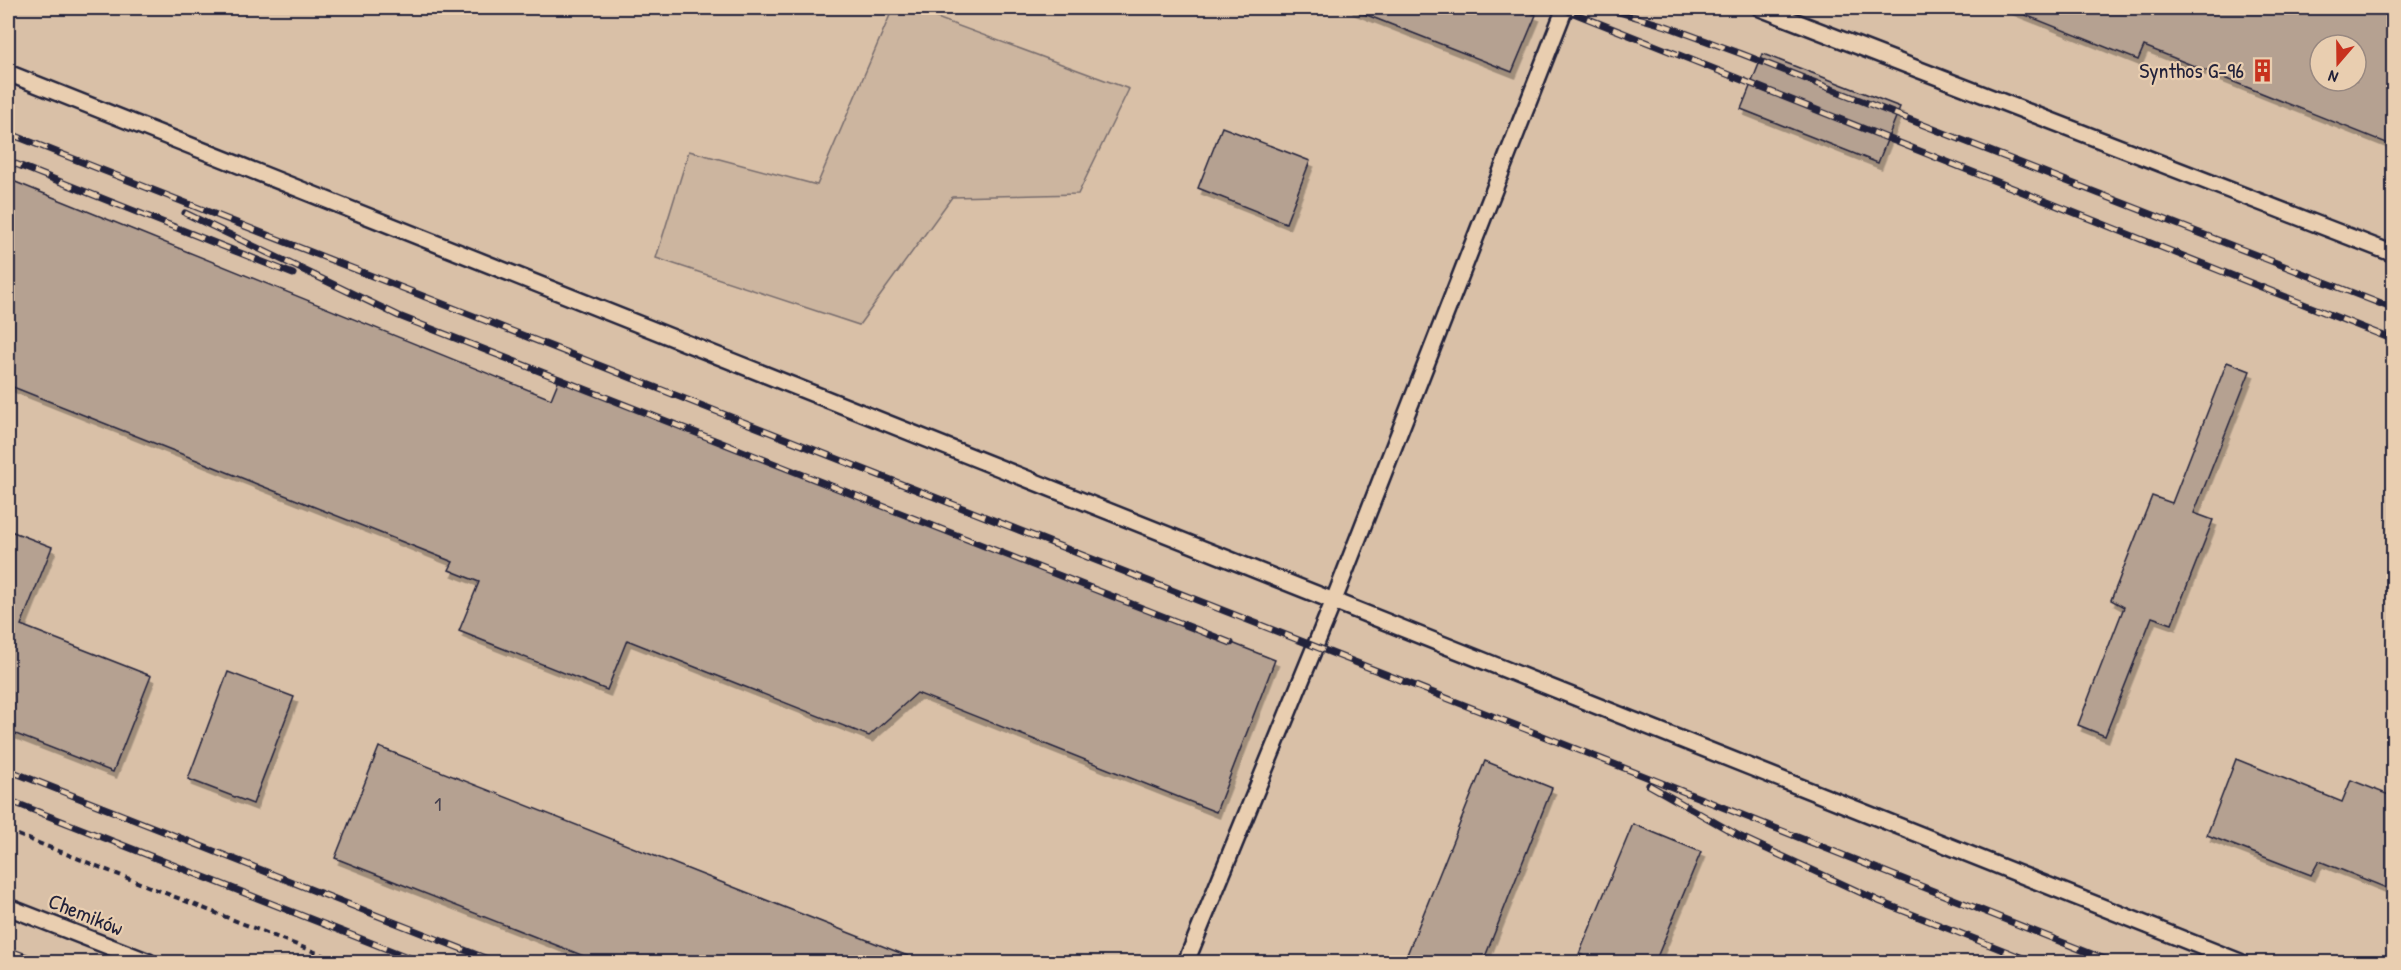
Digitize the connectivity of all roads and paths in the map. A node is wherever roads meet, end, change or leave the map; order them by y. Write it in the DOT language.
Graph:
graph roads {
  1 [pos="1565,8"];
  2 [pos="1760,8"];
  3 [pos="8,73"];
  4 [pos="2394,254"];
  5 [pos="1334,600"];
  6 [pos="8,831"];
  7 [pos="8,907"];
  8 [pos="148,963"];
  9 [pos="340,963"];
  10 [pos="1186,963"];
  11 [pos="2240,963"];
  1 -- 5 [label="lane"];
  2 -- 4 [label="lane"];
  3 -- 5 [label="lane"];
  5 -- 10 [label="lane"];
  5 -- 11 [label="lane"];
  6 -- 9 [label="path"];
  7 -- 8 [label="lane, Chemików"];
}
